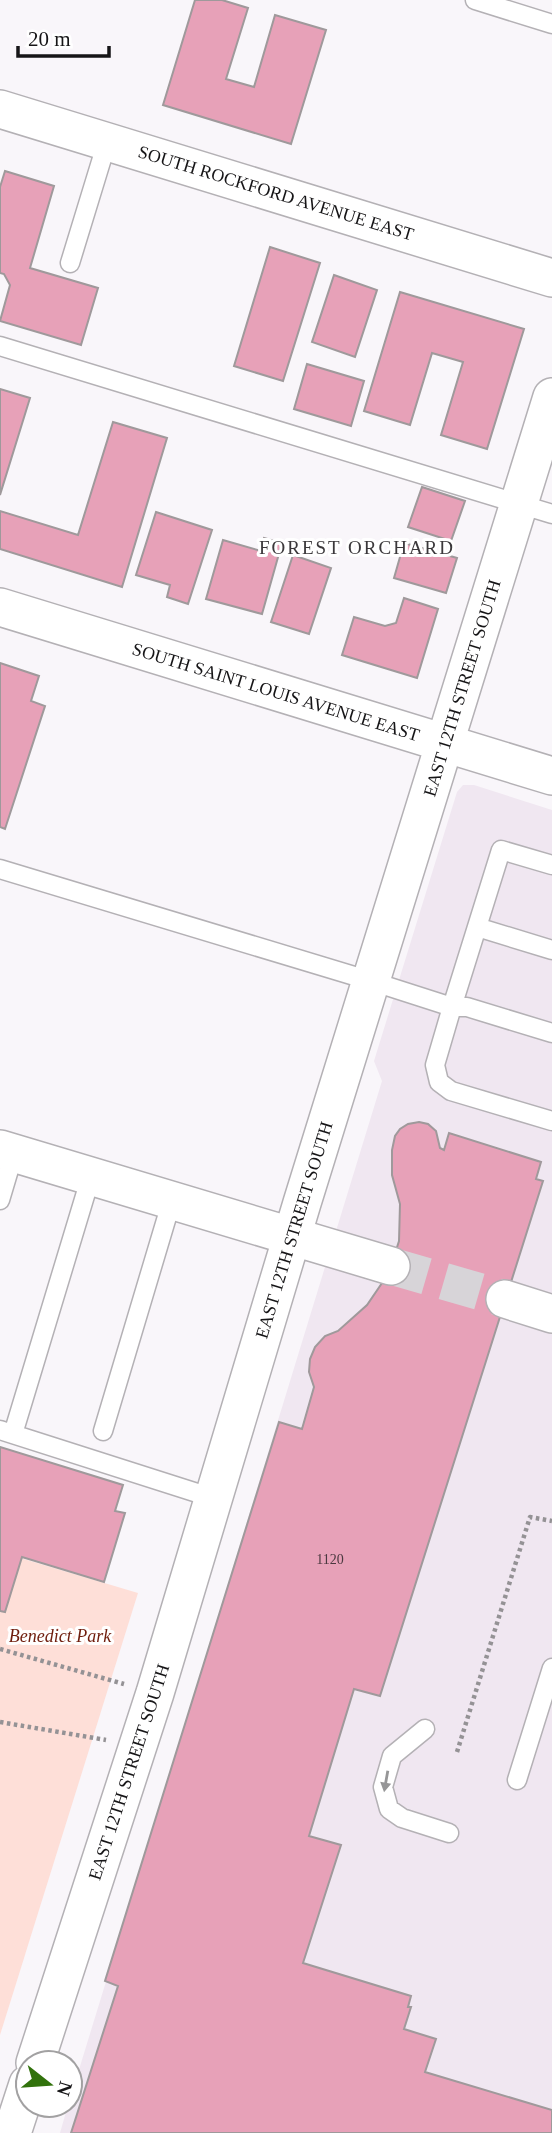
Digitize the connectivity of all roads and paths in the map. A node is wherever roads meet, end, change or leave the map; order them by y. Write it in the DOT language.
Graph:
graph roads {
  1 [pos="475,0"];
  2 [pos="552,24"];
  3 [pos="0,109"];
  4 [pos="107,142"];
  5 [pos="70,263"];
  6 [pos="552,278"];
  7 [pos="0,346"];
  8 [pos="552,397"];
  9 [pos="535,508"];
  10 [pos="0,607"];
  11 [pos="445,744"];
  12 [pos="552,776"];
  13 [pos="552,865"];
  14 [pos="0,869"];
  15 [pos="477,927"];
  16 [pos="552,950"];
  17 [pos="371,981"];
  18 [pos="452,1007"];
  19 [pos="552,1033"];
  20 [pos="552,1121"];
  21 [pos="7,1151"];
  22 [pos="91,1176"];
  23 [pos="0,1200"];
  24 [pos="172,1200"];
  25 [pos="292,1236"];
  26 [pos="391,1266"];
  27 [pos="505,1299"];
  28 [pos="552,1314"];
  29 [pos="103,1431"];
  30 [pos="6,1432"];
  31 [pos="213,1498"];
  32 [pos="552,1521"];
  33 [pos="0,1649"];
  34 [pos="552,1668"];
  35 [pos="155,1693"];
  36 [pos="0,1722"];
  37 [pos="425,1729"];
  38 [pos="138,1745"];
  39 [pos="457,1752"];
  40 [pos="517,1780"];
  41 [pos="449,1833"];
  42 [pos="40,2049"];
  1 -- 2 [label="lane"];
  3 -- 4 [label="street, SOUTH ROCKFORD AVENUE EAST"];
  4 -- 5 [label="lane"];
  4 -- 6 [label="street, SOUTH ROCKFORD AVENUE EAST"];
  7 -- 9 [label="lane"];
  8 -- 9 [label="street, EAST 12TH STREET SOUTH"];
  9 -- 11 [label="street, EAST 12TH STREET SOUTH"];
  10 -- 11 [label="street, SOUTH SAINT LOUIS AVENUE EAST"];
  11 -- 12 [label="street, SOUTH SAINT LOUIS AVENUE EAST"];
  11 -- 17 [label="street, EAST 12TH STREET SOUTH"];
  13 -- 15 [label="lane"];
  14 -- 17 [label="lane"];
  15 -- 16 [label="lane"];
  15 -- 18 [label="lane"];
  17 -- 18 [label="lane"];
  17 -- 25 [label="street, EAST 12TH STREET SOUTH"];
  18 -- 19 [label="lane"];
  18 -- 20 [label="lane"];
  21 -- 22 [label="street"];
  21 -- 23 [label="lane"];
  22 -- 24 [label="street"];
  22 -- 30 [label="lane"];
  24 -- 25 [label="street"];
  24 -- 29 [label="lane"];
  25 -- 26 [label="street"];
  25 -- 31 [label="street, EAST 12TH STREET SOUTH"];
  27 -- 28 [label="street"];
  30 -- 31 [label="lane"];
  31 -- 35 [label="street, EAST 12TH STREET SOUTH"];
  32 -- 39 [label="path"];
  33 -- 35 [label="path"];
  34 -- 40 [label="lane"];
  35 -- 38 [label="street, EAST 12TH STREET SOUTH"];
  36 -- 38 [label="path"];
  37 -- 41 [label="lane, one-way"];
  38 -- 42 [label="street, EAST 12TH STREET SOUTH"];
}
